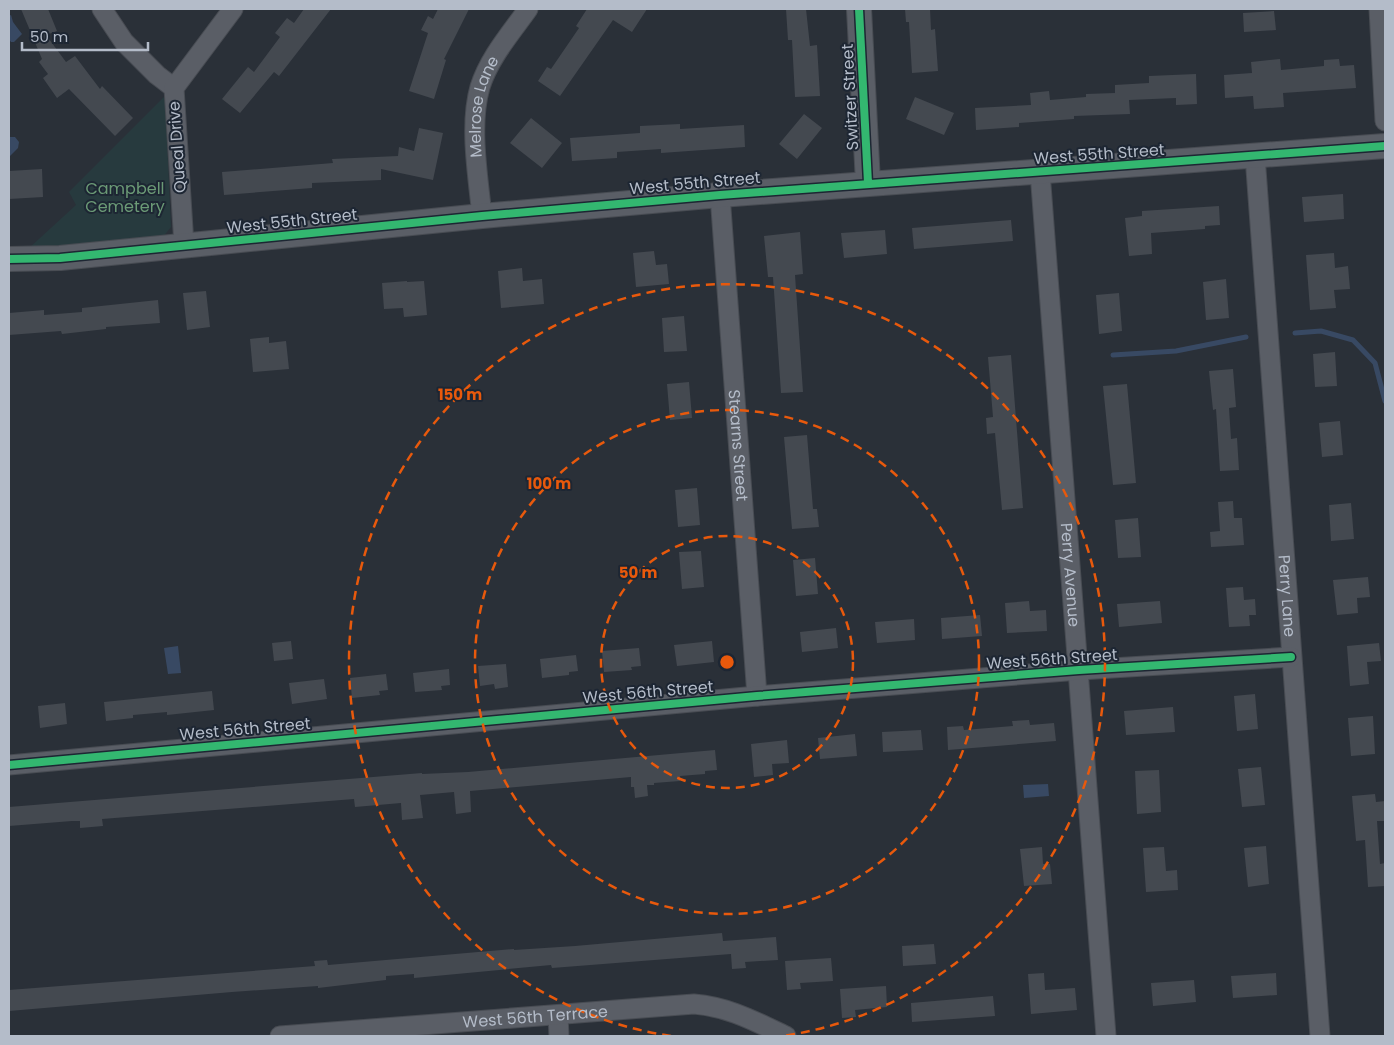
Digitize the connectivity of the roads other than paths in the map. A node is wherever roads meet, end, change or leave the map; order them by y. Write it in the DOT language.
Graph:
graph roads {
  1 [pos="102,9"];
  2 [pos="233,9"];
  3 [pos="528,9"];
  4 [pos="859,9"];
  5 [pos="1379,9"];
  6 [pos="174,88"];
  7 [pos="1385,121"];
  8 [pos="1385,146"];
  9 [pos="1255,156"];
  10 [pos="1040,172"];
  11 [pos="868,183"];
  12 [pos="720,195"];
  13 [pos="482,216"];
  14 [pos="184,245"];
  15 [pos="9,259"];
  16 [pos="1291,656"];
  17 [pos="1079,670"];
  18 [pos="757,696"];
  19 [pos="9,765"];
  20 [pos="558,1015"];
  21 [pos="280,1036"];
  22 [pos="559,1036"];
  23 [pos="786,1036"];
  24 [pos="1106,1036"];
  25 [pos="1320,1036"];
  1 -- 6 [label="street"];
  2 -- 6 [label="street, Queal Drive"];
  3 -- 13 [label="street, Melrose Lane"];
  4 -- 11 [label="street, Switzer Street"];
  5 -- 7 [label="street"];
  6 -- 14 [label="street, Queal Drive"];
  8 -- 9 [label="street, West 55th Street"];
  9 -- 10 [label="street, West 55th Street"];
  9 -- 16 [label="street, Perry Lane"];
  10 -- 11 [label="street, West 55th Street"];
  10 -- 17 [label="street, Perry Avenue"];
  11 -- 12 [label="street, West 55th Street"];
  12 -- 13 [label="street, West 55th Street"];
  12 -- 18 [label="street, Stearns Street"];
  13 -- 14 [label="street, West 55th Street"];
  14 -- 15 [label="street, West 55th Street"];
  16 -- 17 [label="street, West 56th Street"];
  16 -- 25 [label="street, Perry Lane"];
  17 -- 18 [label="street, West 56th Street"];
  17 -- 24 [label="street, Perry Avenue"];
  18 -- 19 [label="street, West 56th Street"];
  20 -- 21 [label="street, West 56th Terrace"];
  20 -- 22 [label="street"];
  20 -- 23 [label="street, West 56th Terrace"];
}
